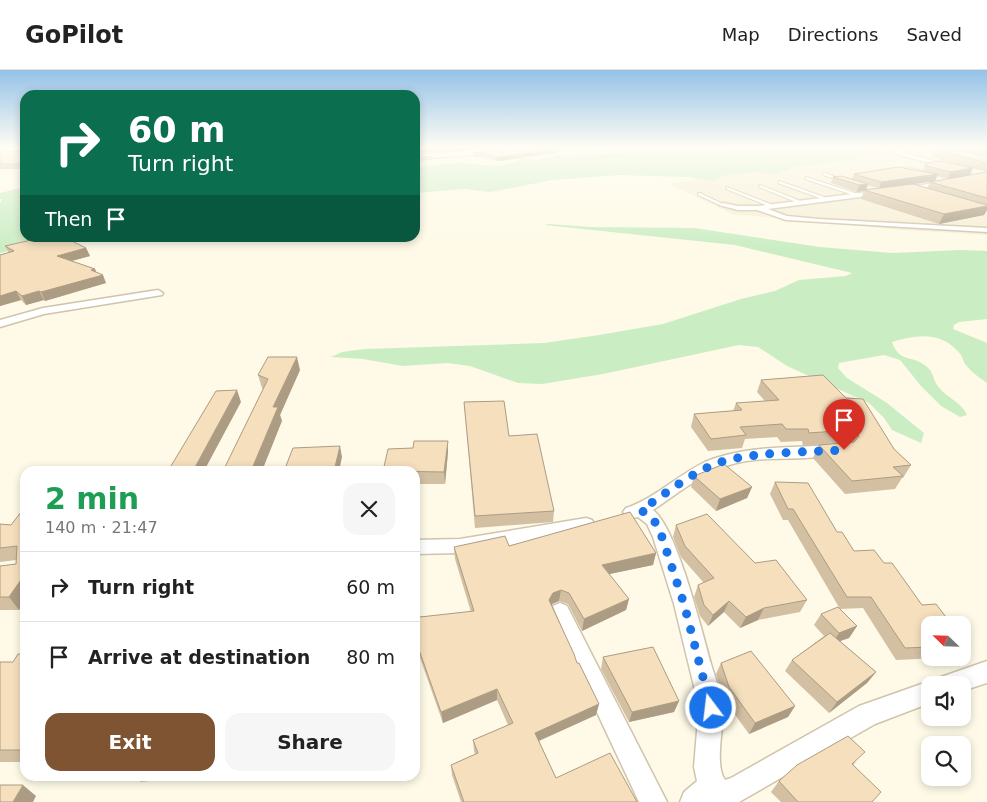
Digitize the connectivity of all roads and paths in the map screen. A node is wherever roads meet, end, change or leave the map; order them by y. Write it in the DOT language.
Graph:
graph roads {
  1 [pos="779,182"];
  2 [pos="818,182"];
  3 [pos="950,182"];
  4 [pos="760,186"];
  5 [pos="727,188"];
  6 [pos="871,189"];
  7 [pos="906,189"];
  8 [pos="881,192"];
  9 [pos="699,194"];
  10 [pos="857,195"];
  11 [pos="931,196"];
  12 [pos="826,199"];
  13 [pos="802,202"];
  14 [pos="723,205"];
  15 [pos="772,206"];
  16 [pos="758,208"];
  17 [pos="987,230"];
  18 [pos="158,293"];
  19 [pos="0,324"];
  20 [pos="844,450"];
  21 [pos="641,510"];
  22 [pos="420,547"];
  23 [pos="560,612"];
  24 [pos="987,672"];
  25 [pos="971,677"];
  26 [pos="921,695"];
  27 [pos="703,794"];
  28 [pos="653,802"];
  1 -- 12 [label="lane"];
  2 -- 10 [label="lane"];
  3 -- 7 [label="street"];
  4 -- 13 [label="lane"];
  5 -- 15 [label="lane"];
  6 -- 8 [label="lane"];
  7 -- 8 [label="street"];
  7 -- 11 [label="street"];
  8 -- 10 [label="street"];
  9 -- 14 [label="lane"];
  10 -- 12 [label="street"];
  12 -- 13 [label="street"];
  13 -- 15 [label="street"];
  14 -- 16 [label="street"];
  15 -- 16 [label="street"];
  16 -- 17 [label="street"];
  18 -- 19 [label="street"];
  20 -- 21 [label="street"];
  21 -- 22 [label="street"];
  21 -- 27 [label="street"];
  23 -- 28 [label="street"];
  24 -- 25 [label="street"];
  26 -- 27 [label="street"];
}
